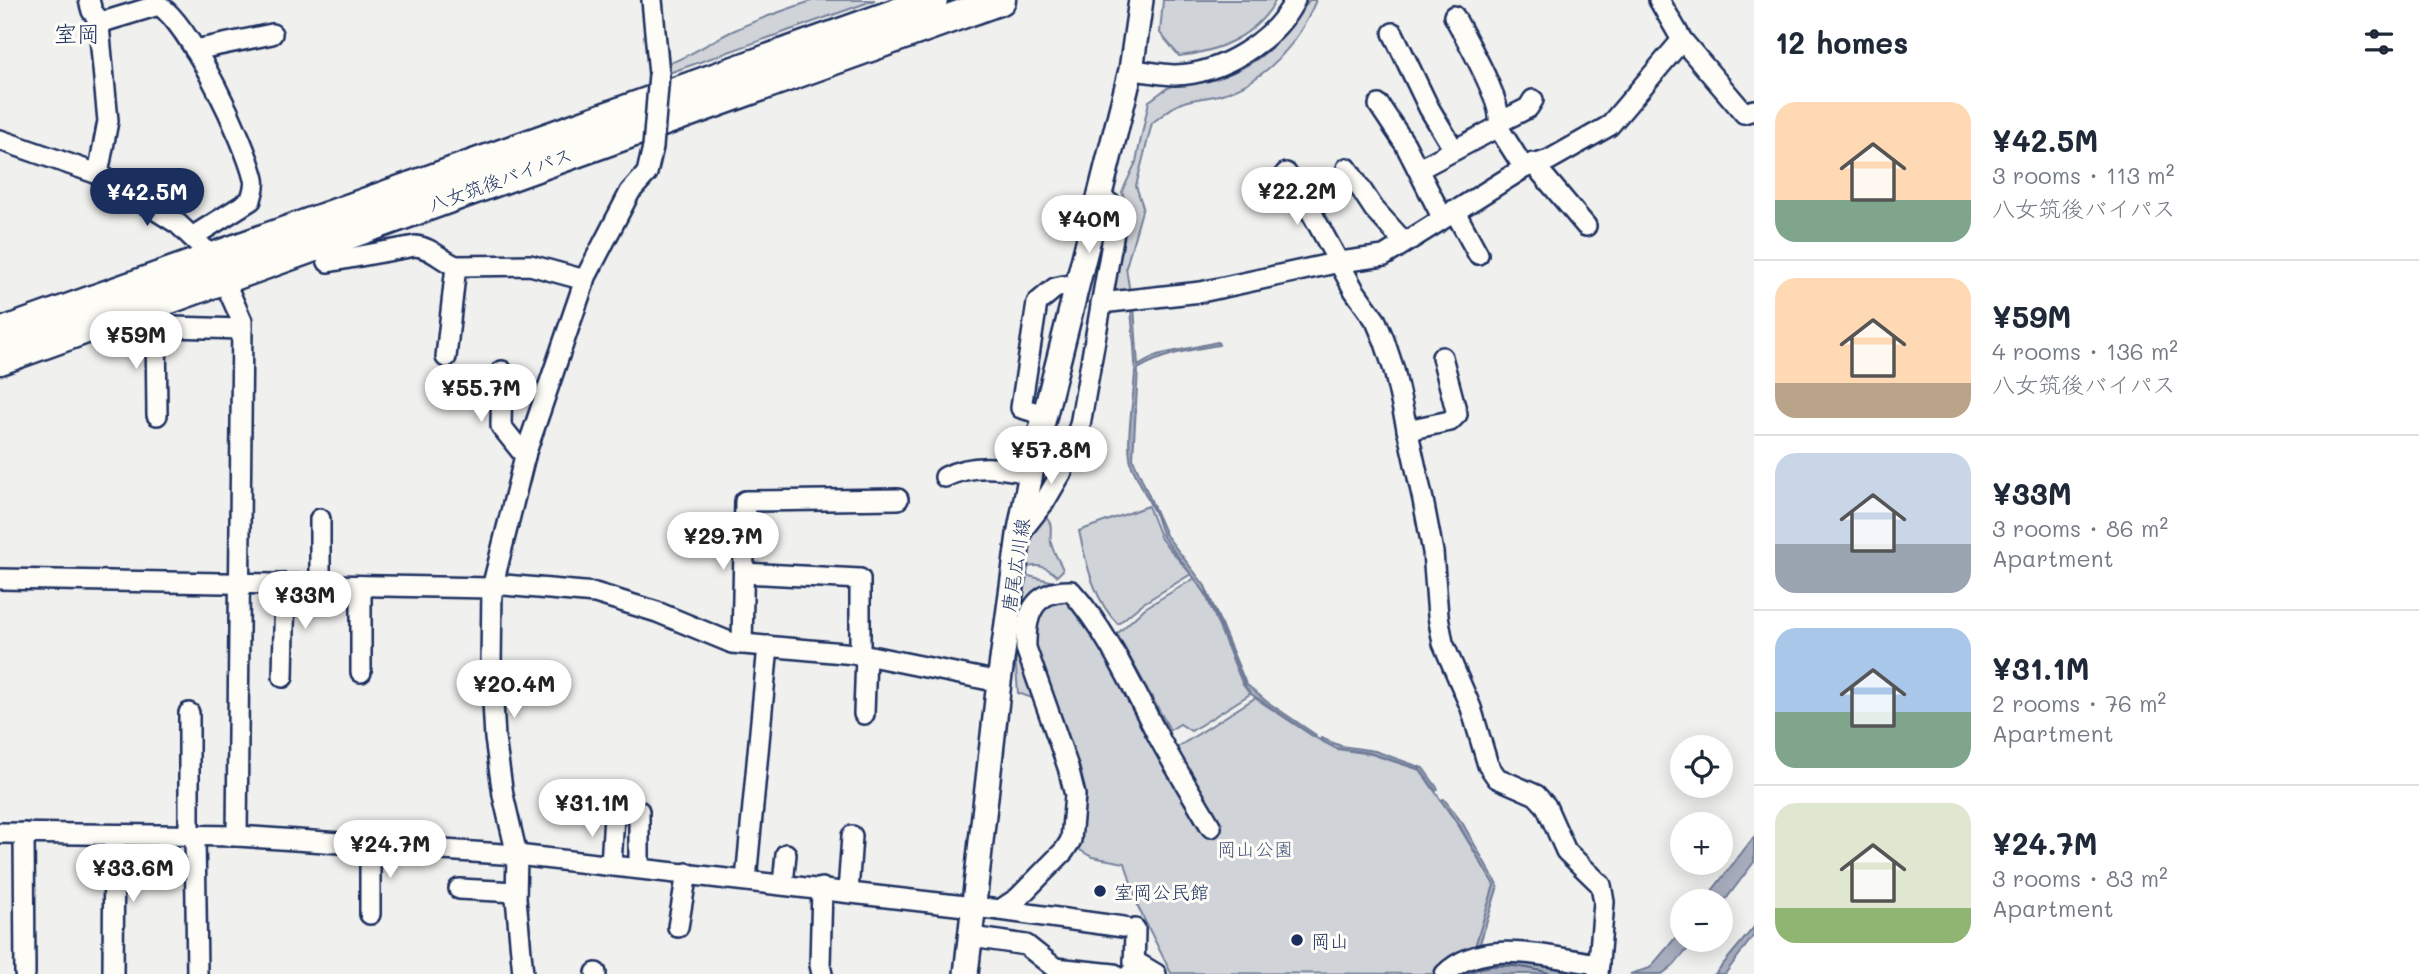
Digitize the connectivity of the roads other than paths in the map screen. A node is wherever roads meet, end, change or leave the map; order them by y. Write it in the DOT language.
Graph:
graph roads {
  1 [pos="89,0"];
  2 [pos="652,0"];
  3 [pos="933,0"];
  4 [pos="1001,0"];
  5 [pos="1141,0"];
  6 [pos="1295,0"];
  7 [pos="1659,0"];
  8 [pos="1454,16"];
  9 [pos="104,22"];
  10 [pos="1393,33"];
  11 [pos="272,34"];
  12 [pos="1682,40"];
  13 [pos="195,50"];
  14 [pos="1131,70"];
  15 [pos="1533,100"];
  16 [pos="1379,105"];
  17 [pos="1754,110"];
  18 [pos="1499,124"];
  19 [pos="0,139"];
  20 [pos="1454,150"];
  21 [pos="1528,165"];
  22 [pos="1347,168"];
  23 [pos="1419,169"];
  24 [pos="1286,173"];
  25 [pos="98,174"];
  26 [pos="1100,197"];
  27 [pos="1448,214"];
  28 [pos="1586,226"];
  29 [pos="192,237"];
  30 [pos="1404,242"];
  31 [pos="325,254"];
  32 [pos="1478,254"];
  33 [pos="1340,261"];
  34 [pos="456,266"];
  35 [pos="218,269"];
  36 [pos="585,280"];
  37 [pos="1064,286"];
  38 [pos="1101,303"];
  39 [pos="134,322"];
  40 [pos="156,326"];
  41 [pos="242,328"];
  42 [pos="0,333"];
  43 [pos="446,357"];
  44 [pos="1442,357"];
  45 [pos="0,360"];
  46 [pos="502,371"];
  47 [pos="157,415"];
  48 [pos="1045,415"];
  49 [pos="1407,430"];
  50 [pos="525,456"];
  51 [pos="1031,473"];
  52 [pos="945,477"];
  53 [pos="898,499"];
  54 [pos="320,519"];
  55 [pos="1019,535"];
  56 [pos="744,573"];
  57 [pos="0,579"];
  58 [pos="239,583"];
  59 [pos="285,584"];
  60 [pos="320,585"];
  61 [pos="361,586"];
  62 [pos="492,586"];
  63 [pos="742,644"];
  64 [pos="768,646"];
  65 [pos="863,655"];
  66 [pos="361,672"];
  67 [pos="284,677"];
  68 [pos="999,682"];
  69 [pos="189,713"];
  70 [pos="864,714"];
  71 [pos="639,811"];
  72 [pos="614,815"];
  73 [pos="1212,827"];
  74 [pos="0,833"];
  75 [pos="24,833"];
  76 [pos="114,835"];
  77 [pos="192,836"];
  78 [pos="237,836"];
  79 [pos="852,836"];
  80 [pos="370,845"];
  81 [pos="786,854"];
  82 [pos="517,855"];
  83 [pos="611,865"];
  84 [pos="639,868"];
  85 [pos="687,873"];
  86 [pos="746,880"];
  87 [pos="783,884"];
  88 [pos="822,888"];
  89 [pos="459,889"];
  90 [pos="516,892"];
  91 [pos="848,892"];
  92 [pos="975,908"];
  93 [pos="1000,910"];
  94 [pos="370,914"];
  95 [pos="678,926"];
  96 [pos="972,937"];
  97 [pos="1132,968"];
  98 [pos="1598,969"];
  99 [pos="817,972"];
  100 [pos="25,974"];
  101 [pos="113,974"];
  102 [pos="197,974"];
  103 [pos="523,974"];
  104 [pos="966,974"];
  105 [pos="1114,974"];
  106 [pos="1156,974"];
  107 [pos="1445,974"];
  1 -- 9 [label="street"];
  2 -- 36 [label="street, bridge"];
  3 -- 35 [label="highway, 八女筑後バイパス"];
  4 -- 35 [label="highway, 八女筑後バイパス"];
  5 -- 14 [label="main road, 唐尾広川線"];
  6 -- 14 [label="street"];
  7 -- 12 [label="street"];
  8 -- 18 [label="street"];
  9 -- 13 [label="street"];
  9 -- 25 [label="street"];
  10 -- 20 [label="street"];
  11 -- 13 [label="street"];
  12 -- 17 [label="street"];
  12 -- 21 [label="street"];
  13 -- 29 [label="street"];
  14 -- 26 [label="main road, 唐尾広川線"];
  15 -- 18 [label="street"];
  16 -- 23 [label="street"];
  18 -- 20 [label="street"];
  18 -- 21 [label="street"];
  19 -- 25 [label="street"];
  20 -- 23 [label="street"];
  21 -- 27 [label="street"];
  21 -- 28 [label="street"];
  22 -- 30 [label="street"];
  23 -- 27 [label="street"];
  24 -- 33 [label="street"];
  25 -- 29 [label="street"];
  26 -- 38 [label="street"];
  26 -- 48 [label="main road, 唐尾広川線"];
  27 -- 30 [label="street"];
  27 -- 32 [label="street"];
  29 -- 35 [label="street"];
  30 -- 33 [label="street"];
  31 -- 34 [label="street"];
  33 -- 38 [label="street"];
  33 -- 49 [label="street"];
  34 -- 36 [label="street"];
  34 -- 43 [label="street"];
  35 -- 41 [label="street"];
  35 -- 42 [label="highway, 八女筑後バイパス"];
  35 -- 45 [label="highway, 八女筑後バイパス"];
  36 -- 50 [label="street"];
  37 -- 48 [label="street"];
  38 -- 55 [label="street"];
  39 -- 40 [label="street"];
  40 -- 41 [label="street"];
  40 -- 47 [label="street"];
  41 -- 58 [label="street"];
  44 -- 49 [label="street"];
  46 -- 50 [label="street"];
  48 -- 51 [label="main road, 唐尾広川線"];
  49 -- 98 [label="street"];
  50 -- 62 [label="street"];
  51 -- 52 [label="street"];
  51 -- 55 [label="main road, 唐尾広川線"];
  53 -- 56 [label="street"];
  54 -- 60 [label="street"];
  55 -- 68 [label="main road, 唐尾広川線"];
  56 -- 63 [label="street"];
  56 -- 65 [label="street"];
  57 -- 58 [label="street"];
  58 -- 59 [label="street"];
  58 -- 78 [label="street"];
  59 -- 60 [label="street"];
  59 -- 67 [label="street"];
  60 -- 61 [label="street"];
  61 -- 62 [label="street"];
  61 -- 66 [label="street"];
  62 -- 63 [label="street"];
  62 -- 82 [label="street"];
  63 -- 64 [label="street"];
  64 -- 65 [label="street"];
  64 -- 86 [label="street"];
  65 -- 68 [label="street"];
  65 -- 70 [label="street"];
  68 -- 92 [label="main road, 唐尾広川線"];
  69 -- 77 [label="street"];
  71 -- 84 [label="street"];
  72 -- 83 [label="street"];
  73 -- 93 [label="street"];
  74 -- 75 [label="street"];
  75 -- 76 [label="street"];
  75 -- 100 [label="street"];
  76 -- 77 [label="street"];
  76 -- 101 [label="street"];
  77 -- 78 [label="street"];
  77 -- 102 [label="street"];
  78 -- 80 [label="street"];
  79 -- 91 [label="street"];
  80 -- 82 [label="street"];
  80 -- 94 [label="street"];
  81 -- 87 [label="street"];
  82 -- 83 [label="street"];
  82 -- 90 [label="street"];
  83 -- 84 [label="street"];
  84 -- 85 [label="street"];
  85 -- 86 [label="street"];
  85 -- 95 [label="street"];
  86 -- 87 [label="street"];
  87 -- 88 [label="street"];
  88 -- 91 [label="street"];
  88 -- 99 [label="street"];
  89 -- 90 [label="street"];
  90 -- 103 [label="street"];
  91 -- 92 [label="street"];
  92 -- 93 [label="street"];
  92 -- 96 [label="main road, 唐尾広川線"];
  93 -- 97 [label="street"];
  96 -- 104 [label="main road, 唐尾広川線"];
  96 -- 105 [label="street"];
  97 -- 106 [label="street"];
  98 -- 107 [label="street"];
}
